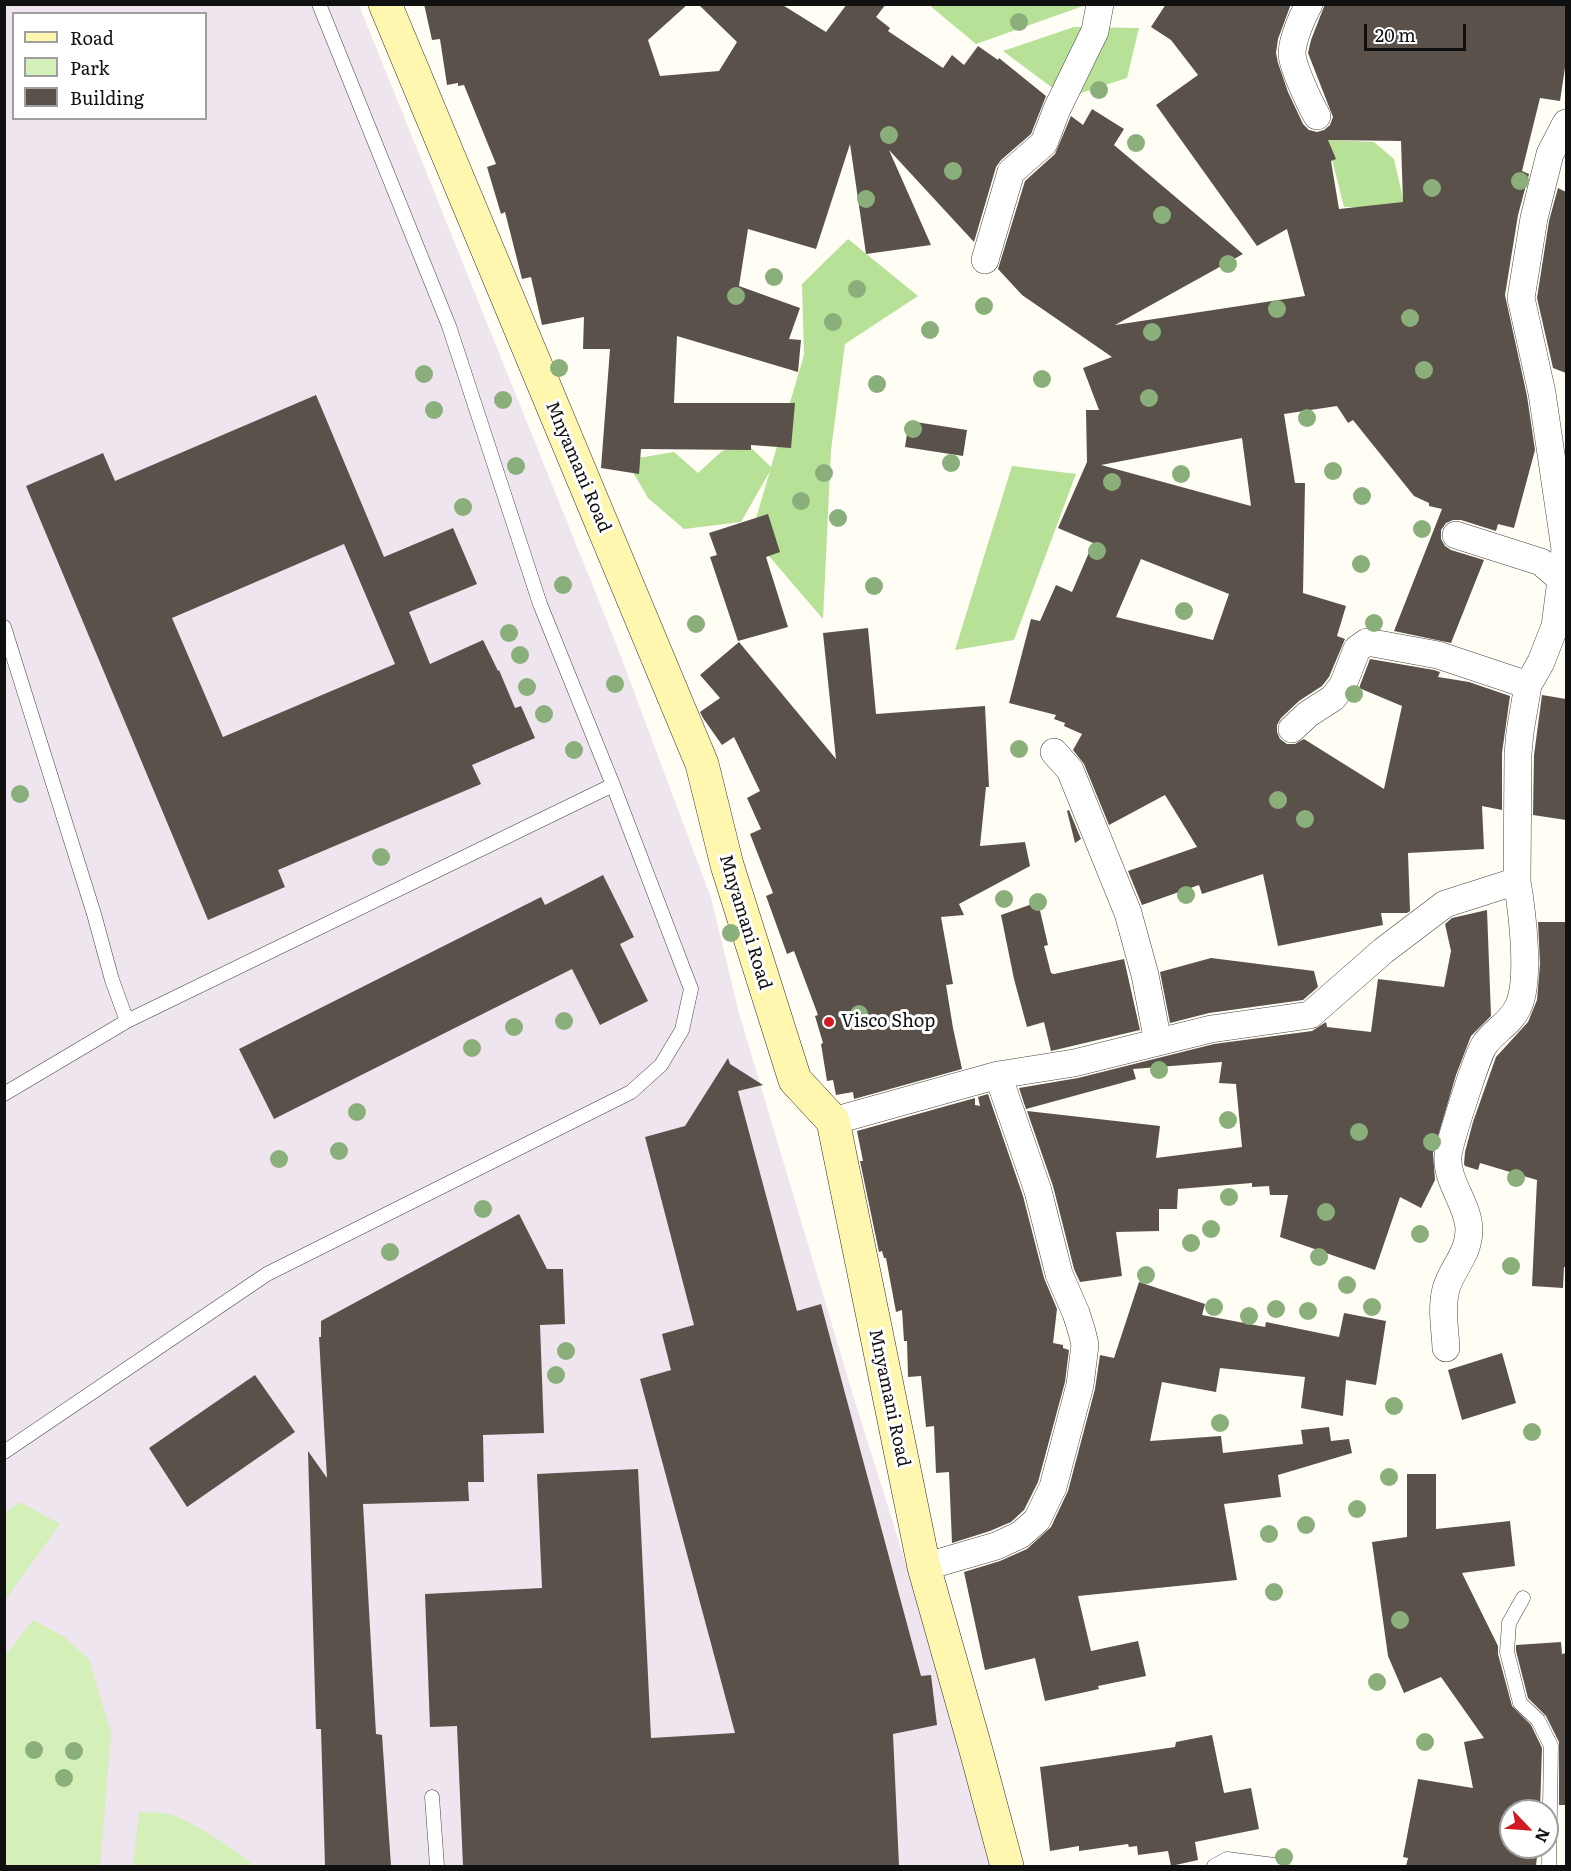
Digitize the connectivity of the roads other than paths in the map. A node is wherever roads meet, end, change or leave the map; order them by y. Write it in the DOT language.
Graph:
graph roads {
  1 [pos="319,4"];
  2 [pos="385,4"];
  3 [pos="1100,4"];
  4 [pos="1309,4"];
  5 [pos="1317,116"];
  6 [pos="1566,123"];
  7 [pos="985,260"];
  8 [pos="1456,535"];
  9 [pos="1566,549"];
  10 [pos="1562,580"];
  11 [pos="4,627"];
  12 [pos="1528,685"];
  13 [pos="1292,729"];
  14 [pos="1054,752"];
  15 [pos="613,785"];
  16 [pos="1517,880"];
  17 [pos="127,1022"];
  18 [pos="1158,1042"];
  19 [pos="998,1075"];
  20 [pos="4,1094"];
  21 [pos="833,1121"];
  22 [pos="1446,1348"];
  23 [pos="4,1452"];
  24 [pos="924,1567"];
  25 [pos="1522,1598"];
  26 [pos="432,1797"];
  27 [pos="437,1866"];
  28 [pos="1006,1866"];
  29 [pos="1214,1866"];
  30 [pos="1281,1866"];
  31 [pos="1549,1866"];
  1 -- 15 [label="lane"];
  2 -- 21 [label="street, Mnyamani Road"];
  3 -- 7 [label="street"];
  4 -- 5 [label="street"];
  6 -- 9 [label="street"];
  8 -- 10 [label="street"];
  9 -- 10 [label="street"];
  10 -- 12 [label="street"];
  11 -- 17 [label="lane"];
  12 -- 13 [label="street"];
  12 -- 16 [label="street"];
  14 -- 18 [label="street"];
  15 -- 17 [label="lane"];
  15 -- 23 [label="lane"];
  16 -- 18 [label="street"];
  16 -- 22 [label="street"];
  17 -- 20 [label="lane"];
  18 -- 19 [label="street"];
  19 -- 21 [label="street"];
  19 -- 24 [label="street"];
  21 -- 24 [label="street, Mnyamani Road"];
  24 -- 28 [label="street, Mnyamani Road"];
  25 -- 31 [label="lane"];
  26 -- 27 [label="lane"];
  29 -- 30 [label="lane"];
}
